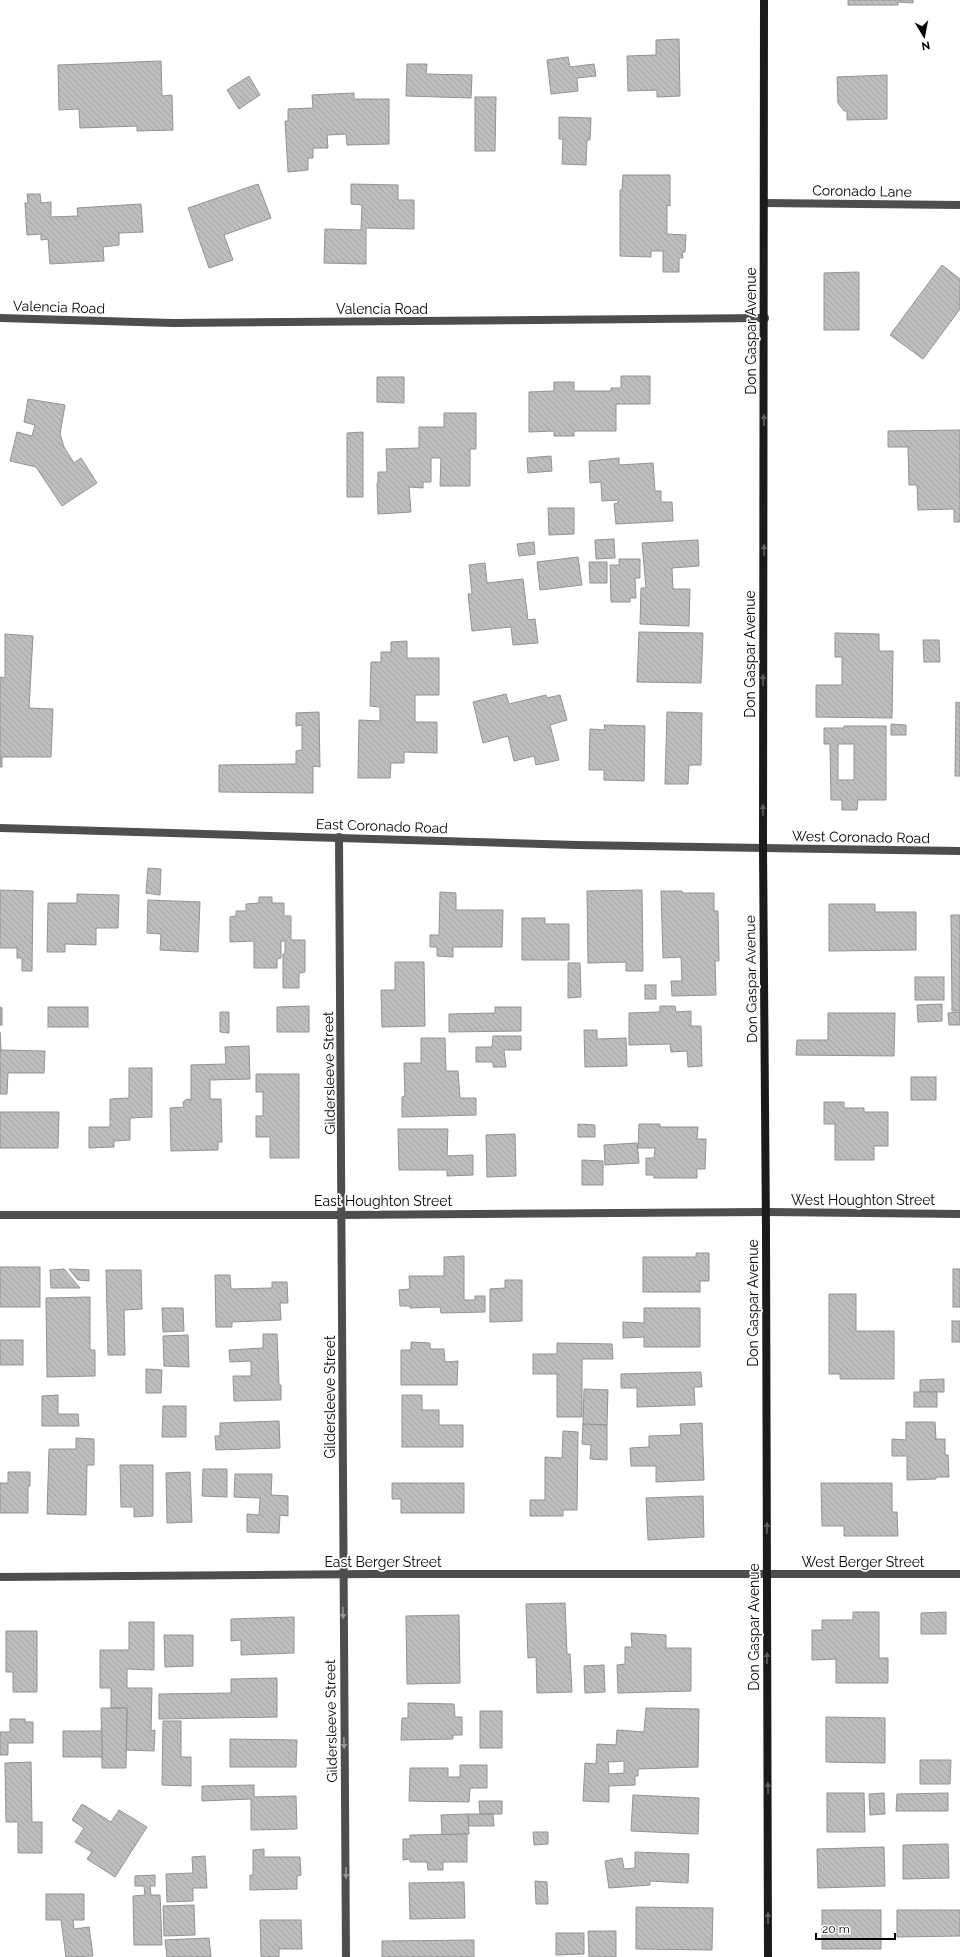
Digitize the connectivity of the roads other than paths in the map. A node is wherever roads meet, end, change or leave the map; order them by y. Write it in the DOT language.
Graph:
graph roads {
  1 [pos="764,0"];
  2 [pos="764,203"];
  3 [pos="960,205"];
  4 [pos="0,318"];
  5 [pos="765,318"];
  6 [pos="0,828"];
  7 [pos="339,838"];
  8 [pos="763,849"];
  9 [pos="960,851"];
  10 [pos="766,1212"];
  11 [pos="960,1214"];
  12 [pos="0,1215"];
  13 [pos="343,1215"];
  14 [pos="343,1574"];
  15 [pos="960,1574"];
  16 [pos="767,1575"];
  17 [pos="0,1577"];
  18 [pos="346,1957"];
  19 [pos="768,1957"];
  1 -- 2 [label="street, Don Gaspar Avenue"];
  2 -- 3 [label="street, Coronado Lane"];
  2 -- 5 [label="street, Don Gaspar Avenue"];
  4 -- 5 [label="street, Valencia Road"];
  8 -- 5 [label="street, Don Gaspar Avenue, one-way"];
  6 -- 7 [label="street, East Coronado Road"];
  7 -- 8 [label="street, East Coronado Road"];
  7 -- 13 [label="street, Gildersleeve Street"];
  8 -- 9 [label="street, West Coronado Road"];
  8 -- 10 [label="street, Don Gaspar Avenue"];
  10 -- 11 [label="street, West Houghton Street"];
  10 -- 13 [label="street, East Houghton Street"];
  16 -- 10 [label="street, Don Gaspar Avenue, one-way"];
  12 -- 13 [label="street, East Houghton Street"];
  13 -- 14 [label="street, Gildersleeve Street"];
  14 -- 16 [label="street, East Berger Street"];
  14 -- 17 [label="street, East Berger Street"];
  14 -- 18 [label="street, Gildersleeve Street, one-way"];
  15 -- 16 [label="street, West Berger Street"];
  19 -- 16 [label="street, Don Gaspar Avenue, one-way"];
}
